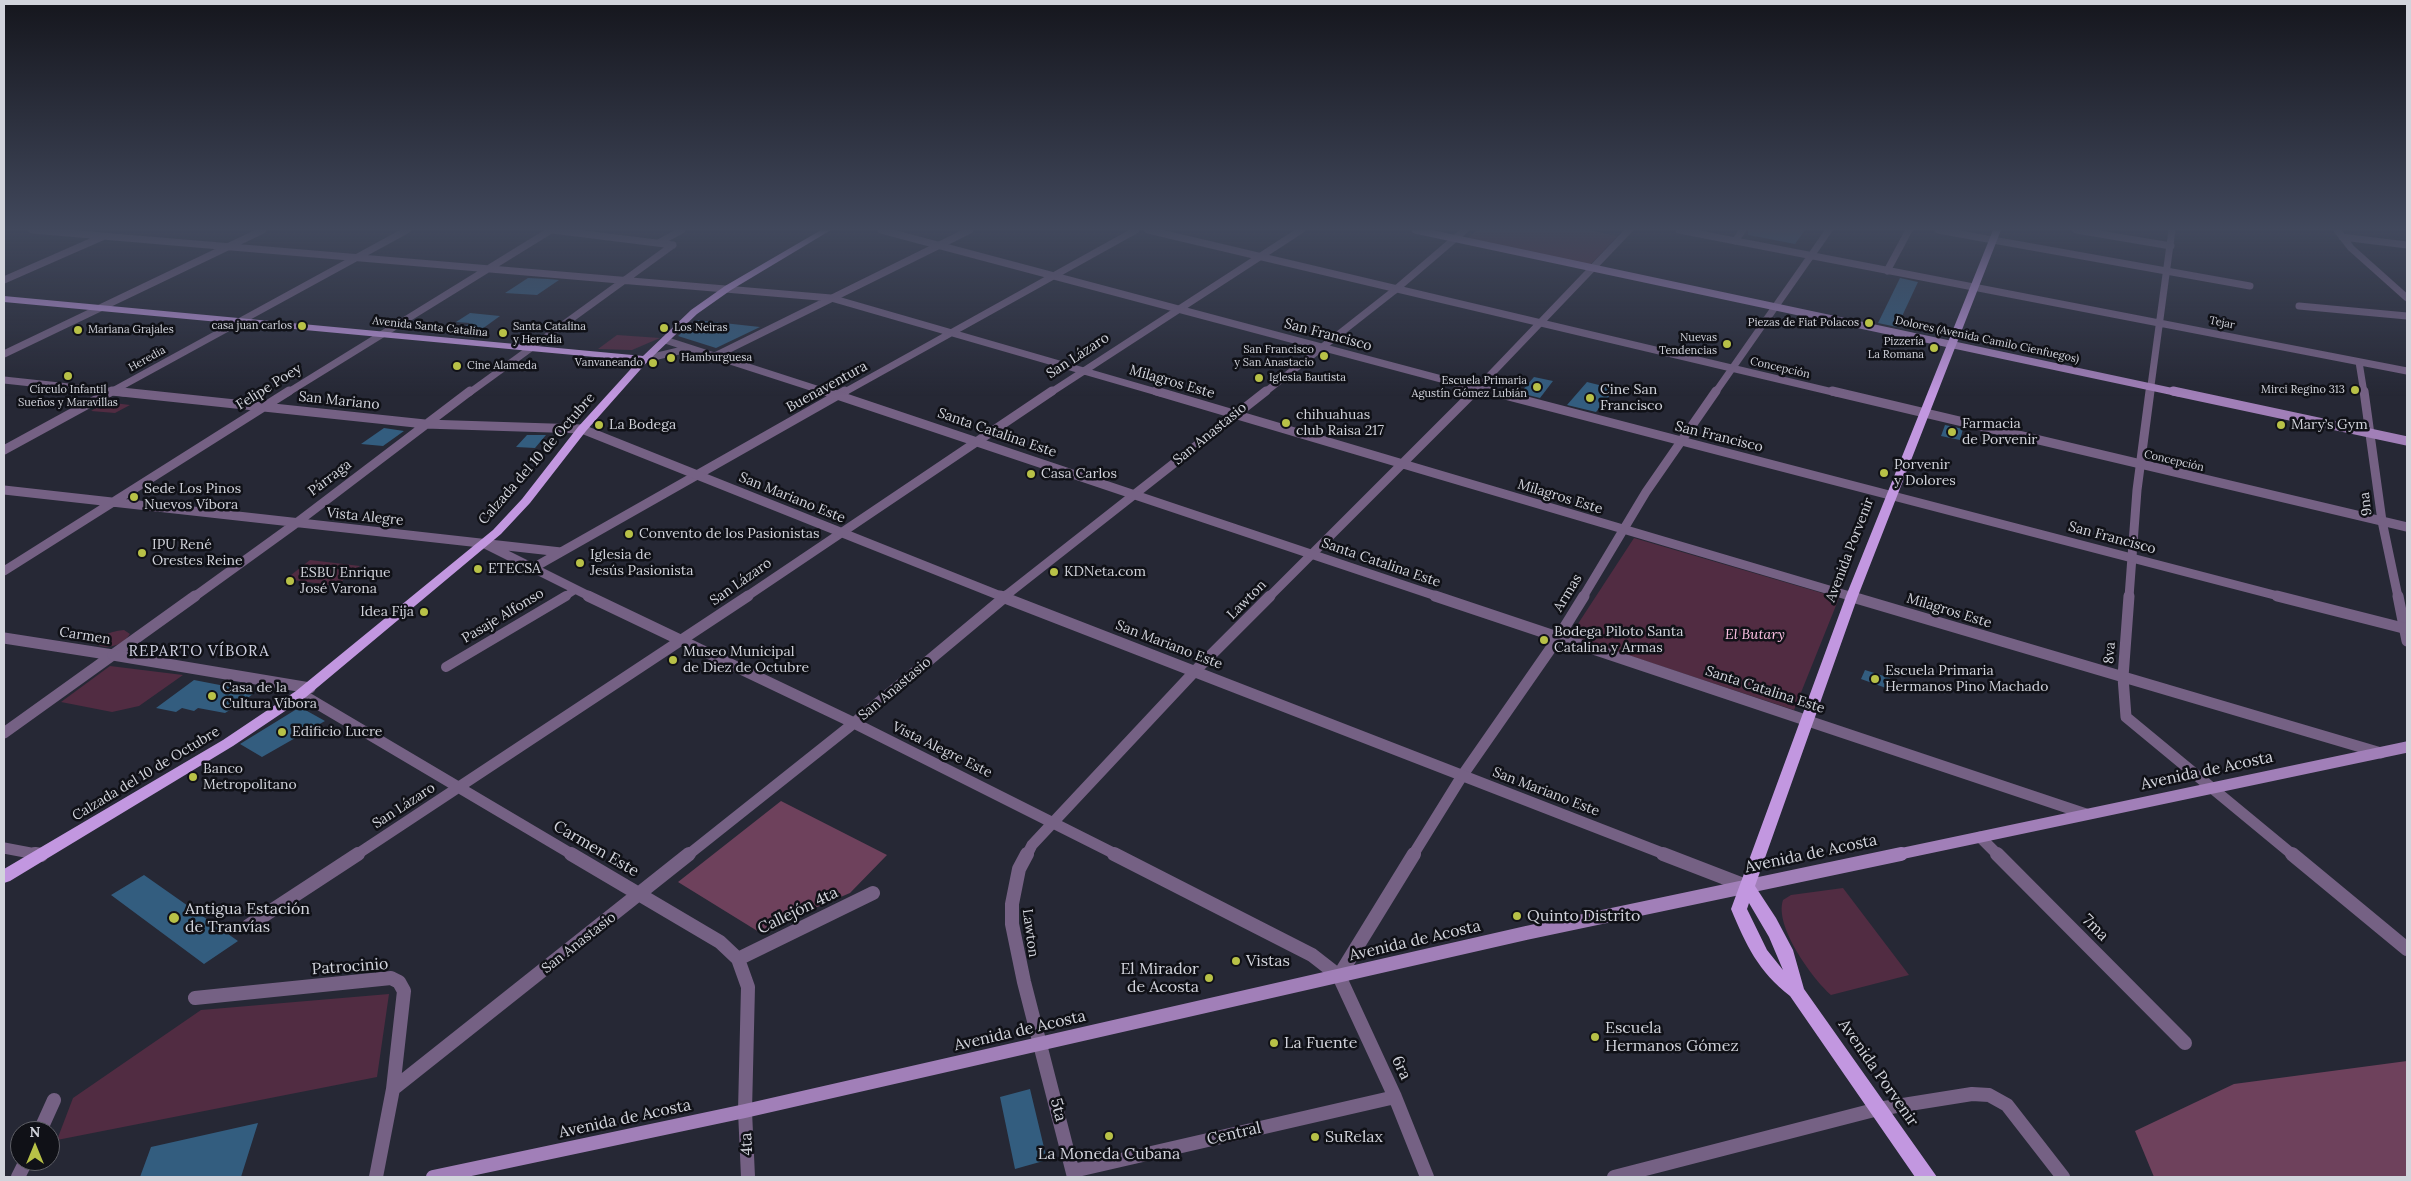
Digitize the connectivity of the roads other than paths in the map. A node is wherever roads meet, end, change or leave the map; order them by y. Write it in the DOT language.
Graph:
graph roads {
  1 [pos="148,285"];
  2 [pos="304,285"];
  3 [pos="463,285"];
  4 [pos="616,285"];
  5 [pos="690,285"];
  6 [pos="733,285"];
  7 [pos="858,285"];
  8 [pos="1037,285"];
  9 [pos="1088,285"];
  10 [pos="1216,285"];
  11 [pos="1375,285"];
  12 [pos="1401,285"];
  13 [pos="1576,285"];
  14 [pos="1671,285"];
  15 [pos="1791,285"];
  16 [pos="1959,285"];
  17 [pos="1975,285"];
  18 [pos="2167,285"];
  19 [pos="2245,285"];
  20 [pos="2392,285"];
  21 [pos="2250,286"];
  22 [pos="728,288"];
  23 [pos="1974,288"];
  24 [pos="1395,290"];
  25 [pos="831,298"];
  26 [pos="2407,298"];
  27 [pos="4,299"];
  28 [pos="2299,306"];
  29 [pos="101,307"];
  30 [pos="1776,308"];
  31 [pos="1178,309"];
  32 [pos="2407,316"];
  33 [pos="238,320"];
  34 [pos="2160,323"];
  35 [pos="1541,324"];
  36 [pos="950,332"];
  37 [pos="380,334"];
  38 [pos="662,344"];
  39 [pos="1953,345"];
  40 [pos="1320,347"];
  41 [pos="527,349"];
  42 [pos="691,349"];
  43 [pos="4,354"];
  44 [pos="605,356"];
  45 [pos="714,356"];
  46 [pos="645,359"];
  47 [pos="2359,362"];
  48 [pos="1730,368"];
  49 [pos="1084,370"];
  50 [pos="2407,371"];
  51 [pos="4,380"];
  52 [pos="2150,387"];
  53 [pos="1478,388"];
  54 [pos="112,391"];
  55 [pos="837,396"];
  56 [pos="264,407"];
  57 [pos="1235,414"];
  58 [pos="1926,414"];
  59 [pos="425,424"];
  60 [pos="582,429"];
  61 [pos="2372,434"];
  62 [pos="2407,441"];
  63 [pos="976,442"];
  64 [pos="1680,442"];
  65 [pos="4,450"];
  66 [pos="1402,464"];
  67 [pos="2140,465"];
  68 [pos="696,475"];
  69 [pos="4,490"];
  70 [pos="1892,494"];
  71 [pos="1133,495"];
  72 [pos="112,504"];
  73 [pos="2382,521"];
  74 [pos="295,524"];
  75 [pos="2407,527"];
  76 [pos="1623,530"];
  77 [pos="839,533"];
  78 [pos="485,544"];
  79 [pos="561,552"];
  80 [pos="1312,555"];
  81 [pos="2133,558"];
  82 [pos="533,568"];
  83 [pos="4,571"];
  84 [pos="575,590"];
  85 [pos="1852,596"];
  86 [pos="1004,597"];
  87 [pos="2406,628"];
  88 [pos="4,638"];
  89 [pos="1558,638"];
  90 [pos="2407,641"];
  91 [pos="681,642"];
  92 [pos="113,655"];
  93 [pos="446,667"];
  94 [pos="1195,671"];
  95 [pos="2123,678"];
  96 [pos="305,691"];
  97 [pos="1806,719"];
  98 [pos="854,723"];
  99 [pos="4,733"];
  100 [pos="2407,747"];
  101 [pos="2381,753"];
  102 [pos="1462,776"];
  103 [pos="459,788"];
  104 [pos="2210,788"];
  105 [pos="2086,814"];
  106 [pos="1052,822"];
  107 [pos="1980,837"];
  108 [pos="4,848"];
  109 [pos="41,855"];
  110 [pos="4,877"];
  111 [pos="1746,886"];
  112 [pos="873,893"];
  113 [pos="641,894"];
  114 [pos="248,926"];
  115 [pos="2407,949"];
  116 [pos="738,960"];
  117 [pos="1339,976"];
  118 [pos="1796,992"];
  119 [pos="195,998"];
  120 [pos="1042,1044"];
  121 [pos="2185,1044"];
  122 [pos="393,1089"];
  123 [pos="1395,1097"];
  124 [pos="54,1100"];
  125 [pos="1878,1109"];
  126 [pos="745,1111"];
  127 [pos="45,1121"];
  128 [pos="1073,1174"];
  129 [pos="376,1177"];
  130 [pos="433,1177"];
  131 [pos="748,1177"];
  132 [pos="1427,1177"];
  133 [pos="1614,1177"];
  134 [pos="1927,1177"];
  135 [pos="2063,1177"];
  1 -- 29 [label="street"];
  2 -- 33 [label="street, Heredia"];
  3 -- 37 [label="street, Felipe Poey"];
  4 -- 41 [label="street, Párraga"];
  5 -- 22 [label="street, Milagros Este"];
  6 -- 22 [label="main road, Calzada del 10 de Octubre"];
  7 -- 25 [label="street"];
  8 -- 36 [label="street, Buenaventura"];
  9 -- 31 [label="street, San Francisco"];
  10 -- 31 [label="street, San Lázaro"];
  11 -- 24 [label="street, Concepción"];
  12 -- 24 [label="street, San Anastasio"];
  13 -- 35 [label="street, Lawton"];
  14 -- 30 [label="main road, Dolores (Avenida Camilo Cienfuegos)"];
  15 -- 30 [label="street, Armas"];
  16 -- 23 [label="street, Tejar"];
  17 -- 23 [label="main road, Avenida Porvenir"];
  18 -- 34 [label="street, 8va"];
  19 -- 21 [label="street"];
  20 -- 26 [label="street"];
  22 -- 25 [label="street, Milagros Este"];
  22 -- 38 [label="main road, Calzada del 10 de Octubre"];
  23 -- 34 [label="street, Tejar"];
  23 -- 39 [label="main road, Avenida Porvenir"];
  24 -- 35 [label="street, Concepción"];
  24 -- 40 [label="street, San Anastasio"];
  25 -- 36 [label="street, Milagros Este"];
  25 -- 45 [label="street"];
  27 -- 29 [label="main road, Avenida Santa Catalina"];
  28 -- 32 [label="street"];
  29 -- 33 [label="main road, Avenida Santa Catalina"];
  29 -- 43 [label="street"];
  30 -- 39 [label="main road, Dolores (Avenida Camilo Cienfuegos)"];
  30 -- 48 [label="street, Armas"];
  31 -- 40 [label="street, San Francisco"];
  31 -- 49 [label="street, San Lázaro"];
  33 -- 37 [label="main road, Avenida Santa Catalina"];
  33 -- 54 [label="street, Heredia"];
  34 -- 47 [label="street, Tejar"];
  34 -- 52 [label="street, 8va"];
  35 -- 48 [label="street, Concepción"];
  35 -- 53 [label="street, Lawton"];
  36 -- 49 [label="street, Milagros Este"];
  36 -- 55 [label="street, Buenaventura"];
  37 -- 41 [label="main road, Avenida Santa Catalina"];
  37 -- 56 [label="street, Felipe Poey"];
  38 -- 42 [label="street, Santa Catalina Este"];
  38 -- 44 [label="main road"];
  38 -- 46 [label="main road, Calzada del 10 de Octubre"];
  39 -- 52 [label="main road, Dolores (Avenida Camilo Cienfuegos)"];
  39 -- 58 [label="main road, Avenida Porvenir"];
  40 -- 53 [label="street, San Francisco"];
  40 -- 57 [label="street, San Anastasio"];
  41 -- 44 [label="main road, Avenida Santa Catalina"];
  41 -- 59 [label="street, Párraga"];
  42 -- 45 [label="street, Santa Catalina Este"];
  42 -- 46 [label="street"];
  44 -- 46 [label="main road, Avenida Santa Catalina"];
  45 -- 55 [label="street, Santa Catalina Este"];
  46 -- 60 [label="main road, Calzada del 10 de Octubre"];
  47 -- 50 [label="street, Tejar"];
  47 -- 61 [label="street, 9na"];
  48 -- 58 [label="street, Concepción"];
  48 -- 64 [label="street, Armas"];
  49 -- 57 [label="street, Milagros Este"];
  49 -- 63 [label="street, San Lázaro"];
  51 -- 54 [label="street, San Mariano"];
  52 -- 61 [label="main road, Dolores (Avenida Camilo Cienfuegos)"];
  52 -- 67 [label="street, 8va"];
  53 -- 64 [label="street, San Francisco"];
  53 -- 66 [label="street, Lawton"];
  54 -- 56 [label="street, San Mariano"];
  54 -- 65 [label="street, Heredia"];
  55 -- 63 [label="street, Santa Catalina Este"];
  55 -- 68 [label="street, Buenaventura"];
  56 -- 59 [label="street, San Mariano"];
  56 -- 72 [label="street, Felipe Poey"];
  57 -- 66 [label="street, Milagros Este"];
  57 -- 71 [label="street, San Anastasio"];
  58 -- 67 [label="street, Concepción"];
  58 -- 70 [label="main road, Avenida Porvenir"];
  59 -- 60 [label="street, San Mariano"];
  59 -- 74 [label="street, Párraga"];
  60 -- 68 [label="street, San Mariano Este"];
  60 -- 78 [label="main road, Calzada del 10 de Octubre"];
  61 -- 62 [label="main road, Dolores (Avenida Camilo Cienfuegos)"];
  61 -- 73 [label="street, 9na"];
  63 -- 71 [label="street, Santa Catalina Este"];
  63 -- 77 [label="street, San Lázaro"];
  64 -- 70 [label="street, San Francisco"];
  64 -- 76 [label="street, Armas"];
  66 -- 76 [label="street, Milagros Este"];
  66 -- 80 [label="street, Lawton"];
  67 -- 73 [label="street, Concepción"];
  67 -- 81 [label="street, 8va"];
  68 -- 77 [label="street, San Mariano Este"];
  68 -- 79 [label="street, Buenaventura"];
  69 -- 72 [label="street, Vista Alegre"];
  70 -- 81 [label="street, San Francisco"];
  70 -- 85 [label="main road, Avenida Porvenir"];
  71 -- 80 [label="street, Santa Catalina Este"];
  71 -- 86 [label="street, San Anastasio"];
  72 -- 74 [label="street, Vista Alegre"];
  72 -- 83 [label="street, Felipe Poey"];
  73 -- 75 [label="street, Concepción"];
  73 -- 87 [label="street, 9na"];
  74 -- 78 [label="street, Vista Alegre"];
  74 -- 92 [label="street, Párraga"];
  76 -- 85 [label="street, Milagros Este"];
  76 -- 89 [label="street, Armas"];
  77 -- 86 [label="street, San Mariano Este"];
  77 -- 91 [label="street, San Lázaro"];
  78 -- 79 [label="street"];
  78 -- 82 [label="street, Vista Alegre Este"];
  78 -- 96 [label="main road, Calzada del 10 de Octubre"];
  79 -- 82 [label="street, Buenaventura"];
  80 -- 89 [label="street, Santa Catalina Este"];
  80 -- 94 [label="street, Lawton"];
  81 -- 87 [label="street, San Francisco"];
  81 -- 95 [label="street, 8va"];
  82 -- 84 [label="street, Vista Alegre Este"];
  84 -- 91 [label="street, Vista Alegre Este"];
  84 -- 93 [label="street, Pasaje Alfonso"];
  85 -- 95 [label="street, Milagros Este"];
  85 -- 97 [label="main road, Avenida Porvenir"];
  86 -- 94 [label="street, San Mariano Este"];
  86 -- 98 [label="street, San Anastasio"];
  87 -- 90 [label="street, 9na"];
  88 -- 92 [label="street, Carmen"];
  89 -- 97 [label="street, Santa Catalina Este"];
  89 -- 102 [label="street, Armas"];
  91 -- 98 [label="street, Vista Alegre Este"];
  91 -- 103 [label="street, San Lázaro"];
  92 -- 96 [label="street, Carmen"];
  92 -- 99 [label="street, Párraga"];
  94 -- 102 [label="street, San Mariano Este"];
  94 -- 106 [label="street, Lawton"];
  95 -- 101 [label="street, Milagros Este"];
  95 -- 104 [label="street, 8va"];
  96 -- 103 [label="street, Carmen Este"];
  96 -- 109 [label="main road, Calzada del 10 de Octubre"];
  97 -- 105 [label="street, Santa Catalina Este"];
  97 -- 111 [label="main road, Avenida Porvenir"];
  98 -- 106 [label="street, Vista Alegre Este"];
  98 -- 113 [label="street, San Anastasio"];
  100 -- 101 [label="main road, Avenida de Acosta"];
  101 -- 104 [label="main road, Avenida de Acosta"];
  102 -- 111 [label="street, San Mariano Este"];
  102 -- 117 [label="street, Armas"];
  103 -- 113 [label="street, Carmen Este"];
  103 -- 114 [label="street, San Lázaro"];
  104 -- 105 [label="main road, Avenida de Acosta"];
  104 -- 115 [label="street, 8va"];
  105 -- 107 [label="main road, Avenida de Acosta"];
  106 -- 117 [label="street, Vista Alegre Este"];
  106 -- 120 [label="street, Lawton"];
  107 -- 111 [label="main road, Avenida de Acosta"];
  107 -- 121 [label="street, 7ma"];
  108 -- 109 [label="street"];
  109 -- 110 [label="main road, Calzada del 10 de Octubre"];
  111 -- 117 [label="main road, Avenida de Acosta"];
  111 -- 118 [label="main road, Avenida Porvenir"];
  111 -- 118 [label="main road, Avenida Porvenir"];
  112 -- 116 [label="street, Callejón 4ta"];
  113 -- 116 [label="street, Carmen Este"];
  113 -- 122 [label="street, San Anastasio"];
  116 -- 126 [label="street, Carmen Este"];
  117 -- 120 [label="main road, Avenida de Acosta"];
  117 -- 123 [label="street, 6ra"];
  118 -- 125 [label="main road, Avenida Porvenir"];
  119 -- 122 [label="street, Patrocinio"];
  120 -- 126 [label="main road, Avenida de Acosta"];
  120 -- 128 [label="street, 5ta"];
  122 -- 129 [label="street"];
  123 -- 128 [label="street, Central"];
  123 -- 132 [label="street, 6ra"];
  124 -- 127 [label="street"];
  125 -- 133 [label="street"];
  125 -- 134 [label="main road, Avenida Porvenir"];
  125 -- 135 [label="street"];
  126 -- 130 [label="main road, Avenida de Acosta"];
  126 -- 131 [label="street, 4ta"];
}
